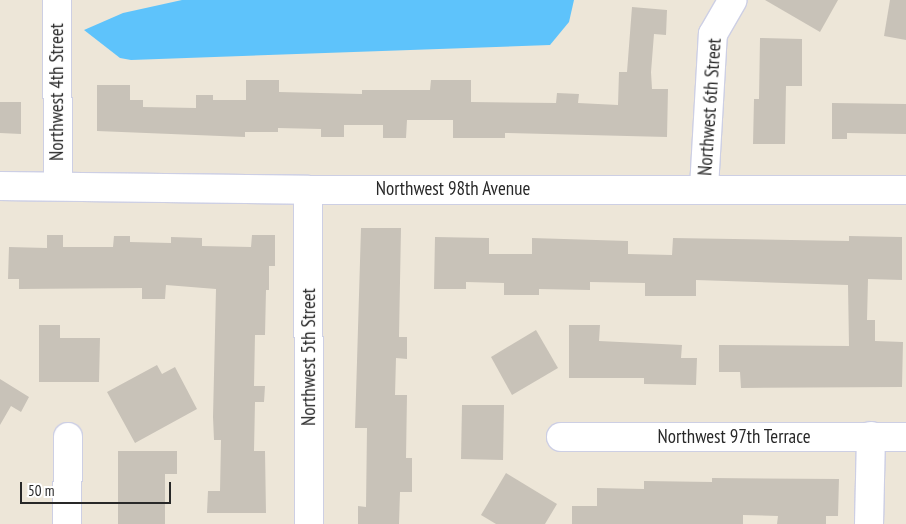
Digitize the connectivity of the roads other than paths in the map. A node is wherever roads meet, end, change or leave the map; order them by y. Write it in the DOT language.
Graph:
graph roads {
  1 [pos="57,0"];
  2 [pos="733,0"];
  3 [pos="58,184"];
  4 [pos="0,186"];
  5 [pos="704,188"];
  6 [pos="308,190"];
  7 [pos="906,190"];
  8 [pos="871,436"];
  9 [pos="68,437"];
  10 [pos="561,437"];
  11 [pos="906,437"];
  12 [pos="67,524"];
  13 [pos="309,524"];
  14 [pos="869,524"];
  1 -- 3 [label="street, Northwest 4th Street"];
  2 -- 5 [label="street, Northwest 6th Street"];
  3 -- 4 [label="street, Northwest 98th Avenue"];
  3 -- 6 [label="street, Northwest 98th Avenue"];
  5 -- 6 [label="street, Northwest 98th Avenue"];
  5 -- 7 [label="street, Northwest 98th Avenue"];
  6 -- 13 [label="street, Northwest 5th Street"];
  8 -- 10 [label="street, Northwest 97th Terrace"];
  8 -- 11 [label="street, Northwest 97th Terrace"];
  8 -- 14 [label="street"];
  9 -- 12 [label="street"];
}
